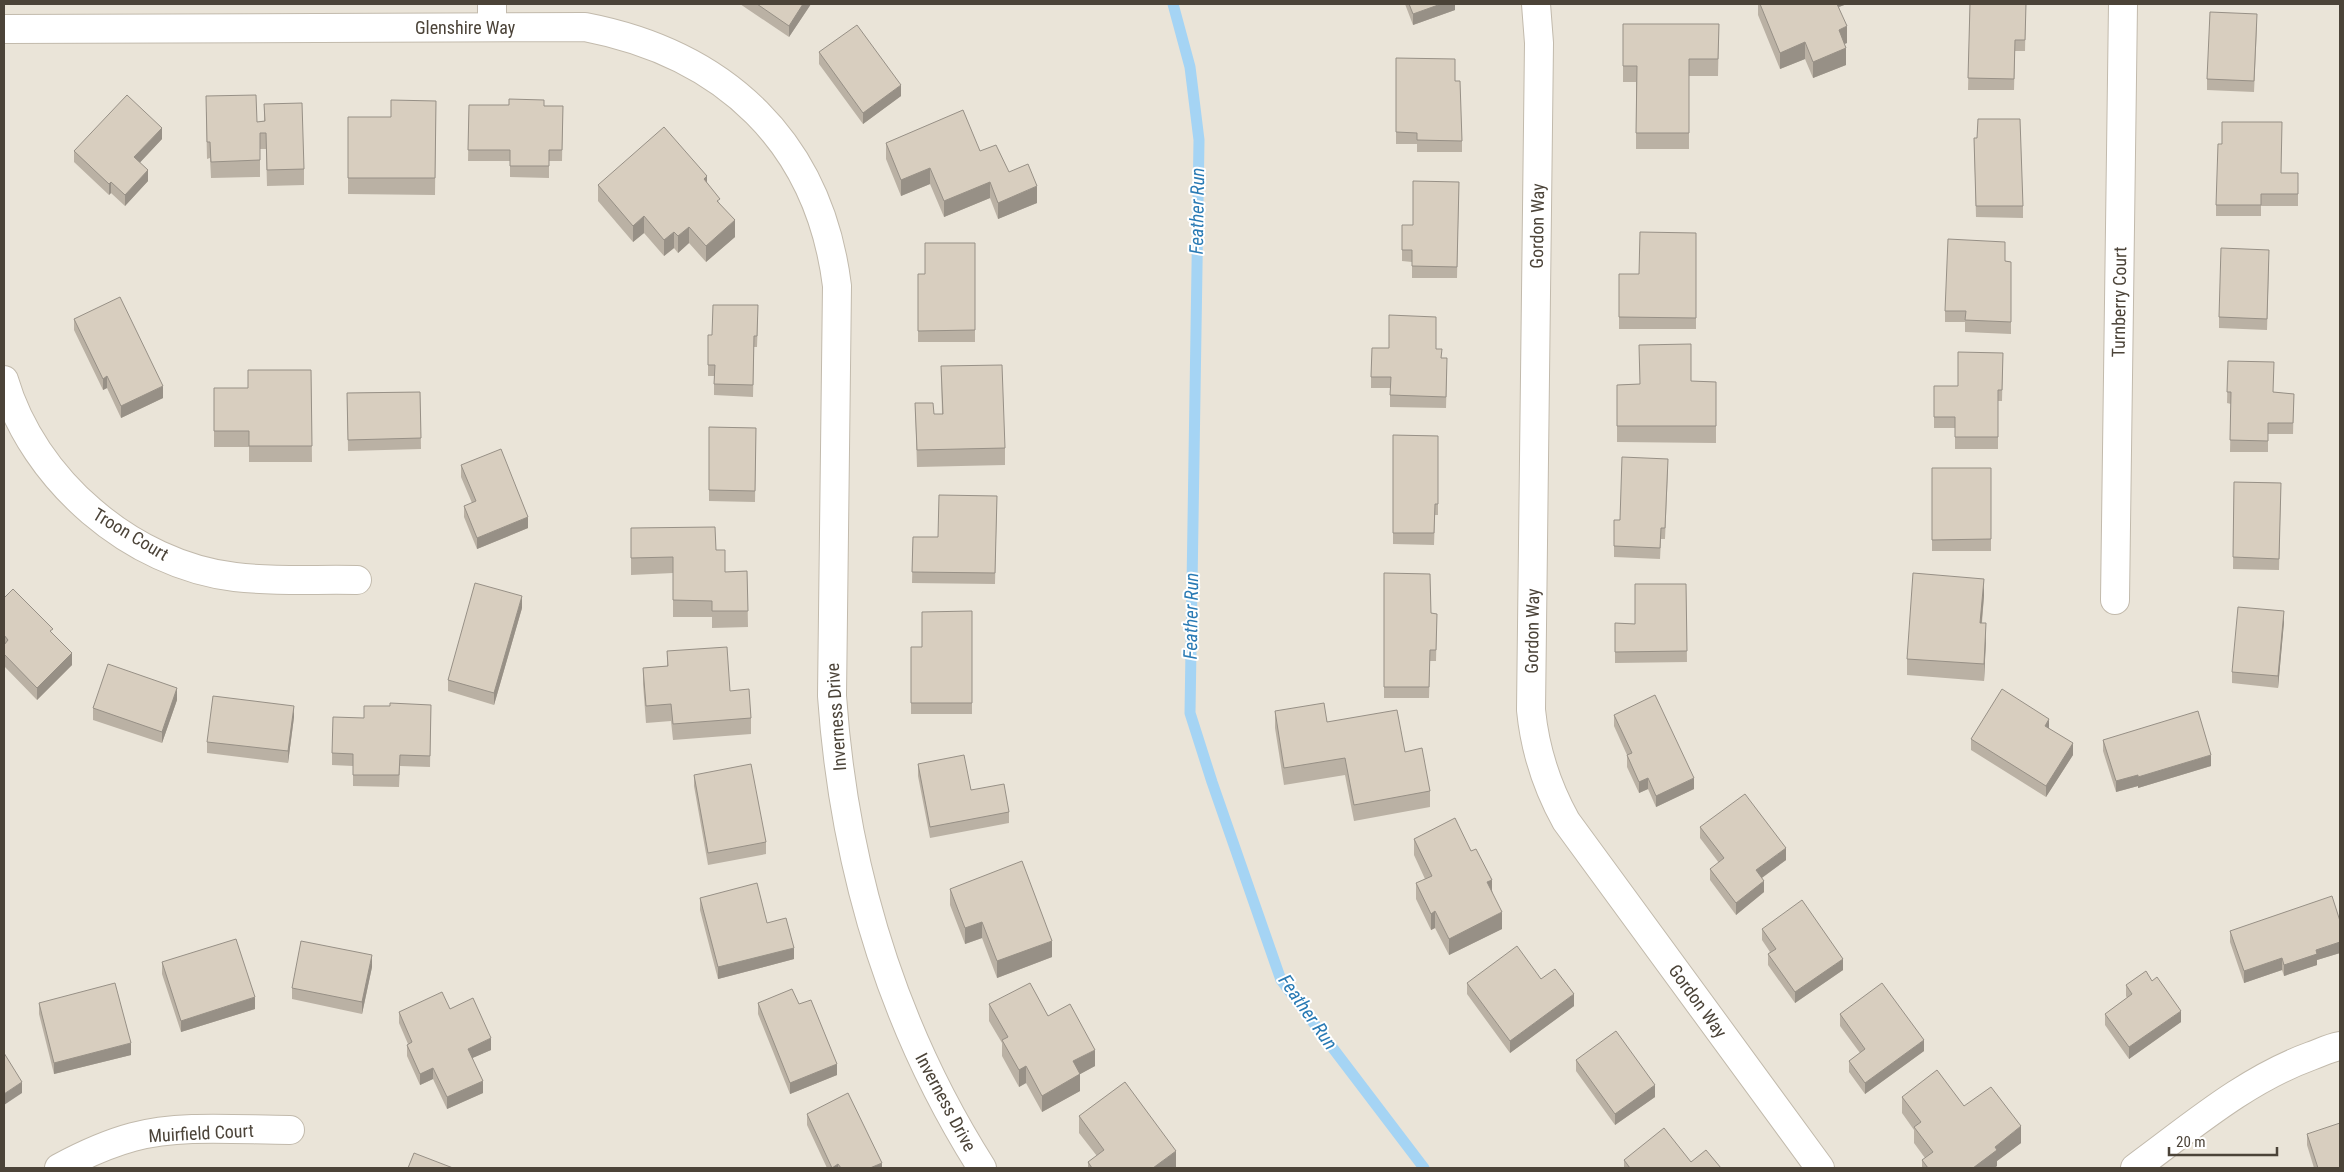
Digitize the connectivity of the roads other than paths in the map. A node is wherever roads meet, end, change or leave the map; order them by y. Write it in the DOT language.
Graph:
graph roads {
  1 [pos="1536,4"];
  2 [pos="2123,4"];
  3 [pos="492,16"];
  4 [pos="4,29"];
  5 [pos="828,238"];
  6 [pos="4,380"];
  7 [pos="357,580"];
  8 [pos="2115,600"];
  9 [pos="2340,1046"];
  10 [pos="290,1130"];
  11 [pos="59,1168"];
  12 [pos="982,1168"];
  13 [pos="1820,1168"];
  14 [pos="2135,1168"];
  1 -- 13 [label="street, Gordon Way"];
  2 -- 8 [label="street, Turnberry Court"];
  3 -- 4 [label="street, Glenshire Way"];
  3 -- 5 [label="street, Glenshire Way"];
  5 -- 12 [label="street, Inverness Drive"];
  6 -- 7 [label="street, Troon Court"];
  9 -- 14 [label="street"];
  10 -- 11 [label="street, Muirfield Court"];
}
